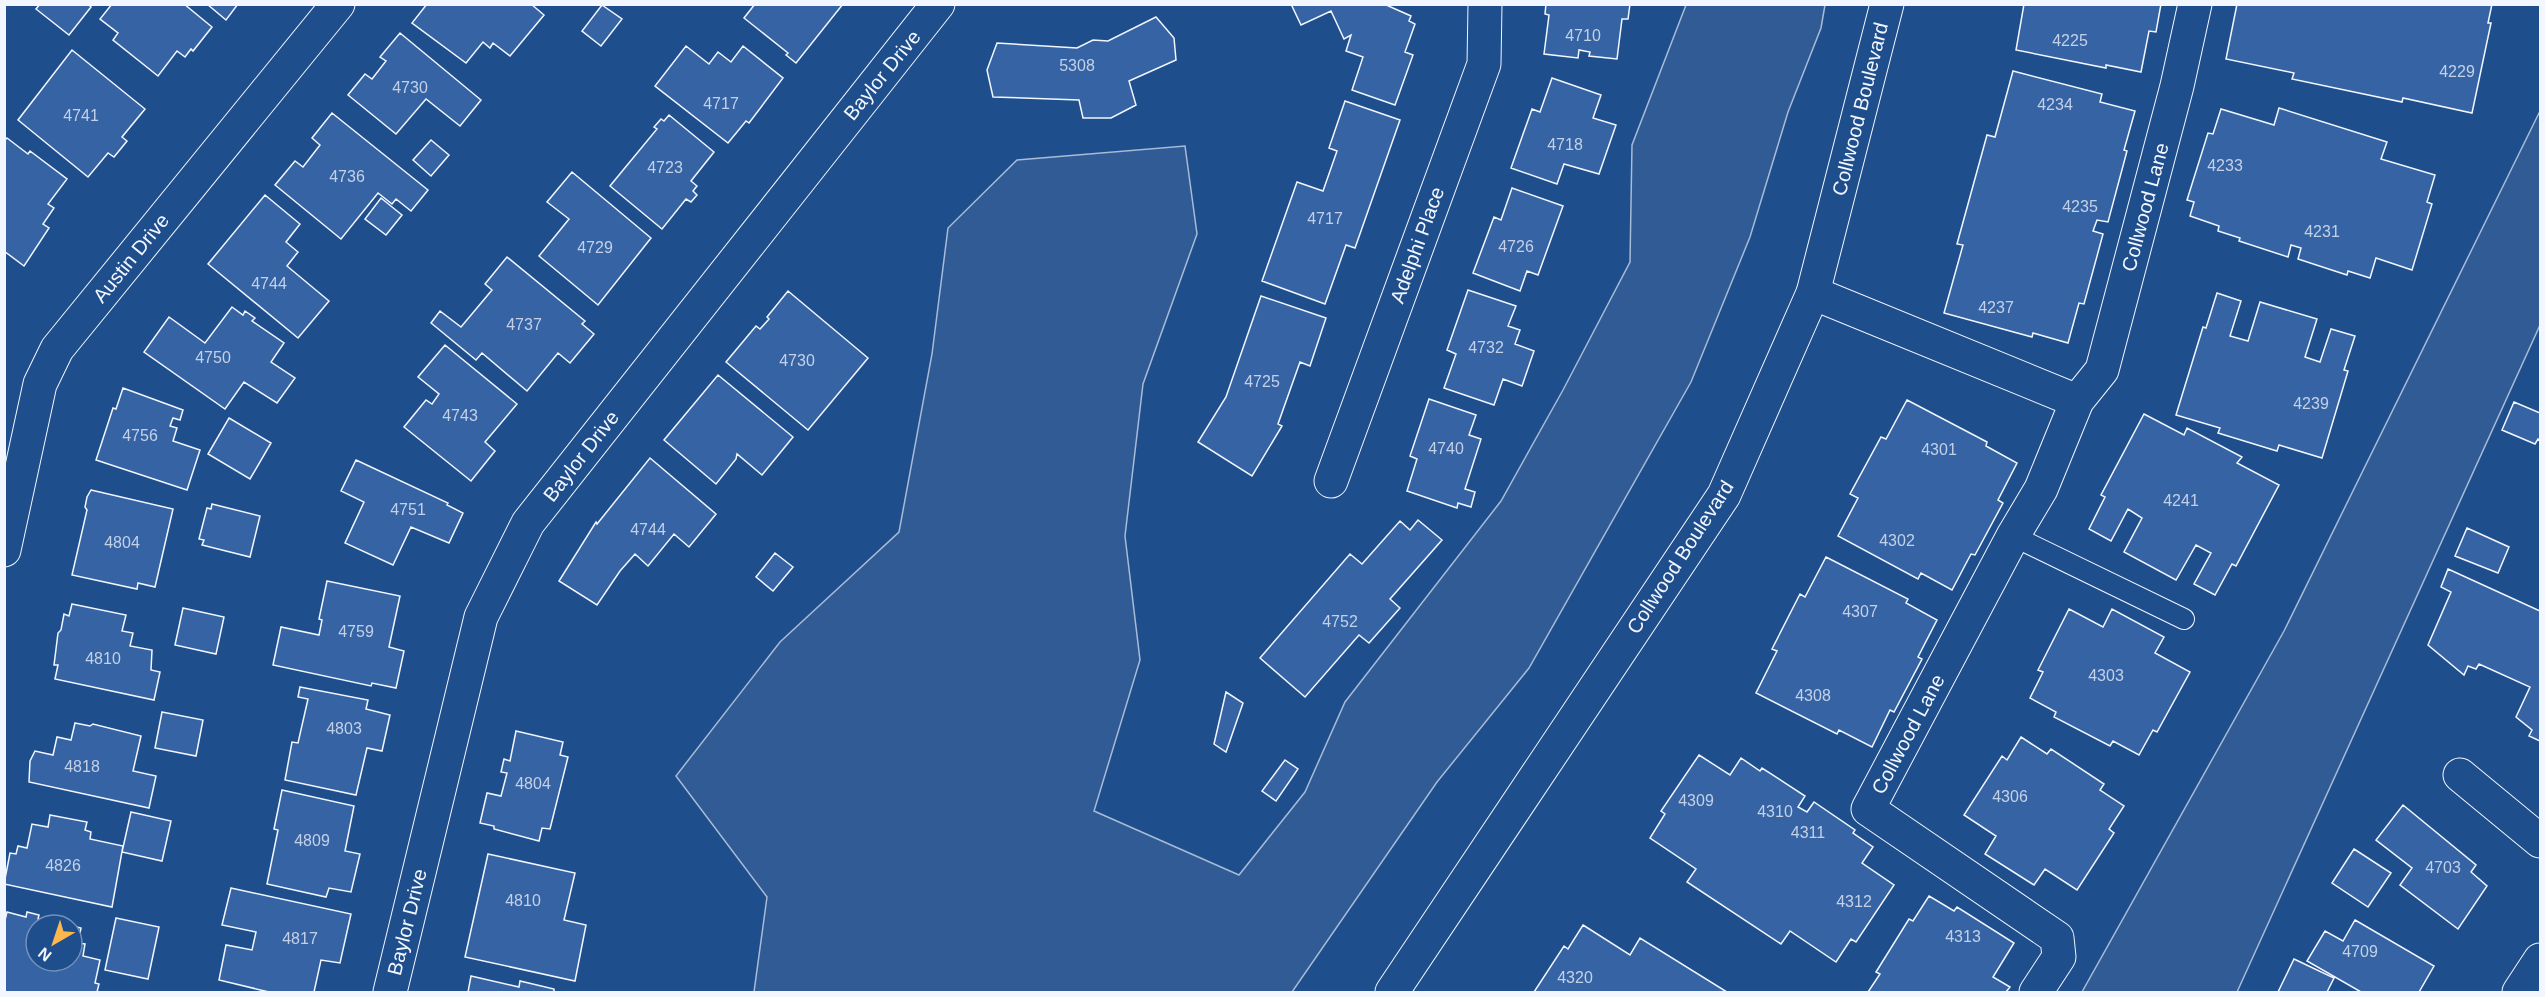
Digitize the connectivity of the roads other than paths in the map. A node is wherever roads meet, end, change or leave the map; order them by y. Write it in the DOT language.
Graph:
graph roads {
  1 [pos="338,4"];
  2 [pos="938,4"];
  3 [pos="1485,4"];
  4 [pos="1887,4"];
  5 [pos="2195,4"];
  6 [pos="1813,293"];
  7 [pos="2077,401"];
  8 [pos="1331,481"];
  9 [pos="2013,536"];
  10 [pos="4,550"];
  11 [pos="2184,619"];
  12 [pos="2460,775"];
  13 [pos="2541,841"];
  14 [pos="2541,960"];
  15 [pos="390,993"];
  16 [pos="1392,993"];
  17 [pos="2036,993"];
  18 [pos="2519,993"];
  1 -- 10 [label="street, Austin Drive"];
  2 -- 15 [label="street, Baylor Drive"];
  3 -- 8 [label="street, Adelphi Place"];
  4 -- 6 [label="street, Collwood Boulevard"];
  5 -- 7 [label="street, Collwood Lane"];
  6 -- 7 [label="street"];
  6 -- 16 [label="street, Collwood Boulevard"];
  7 -- 9 [label="street, Collwood Lane"];
  9 -- 11 [label="lane"];
  9 -- 17 [label="street, Collwood Lane"];
  12 -- 13 [label="street"];
  14 -- 18 [label="street"];
}
